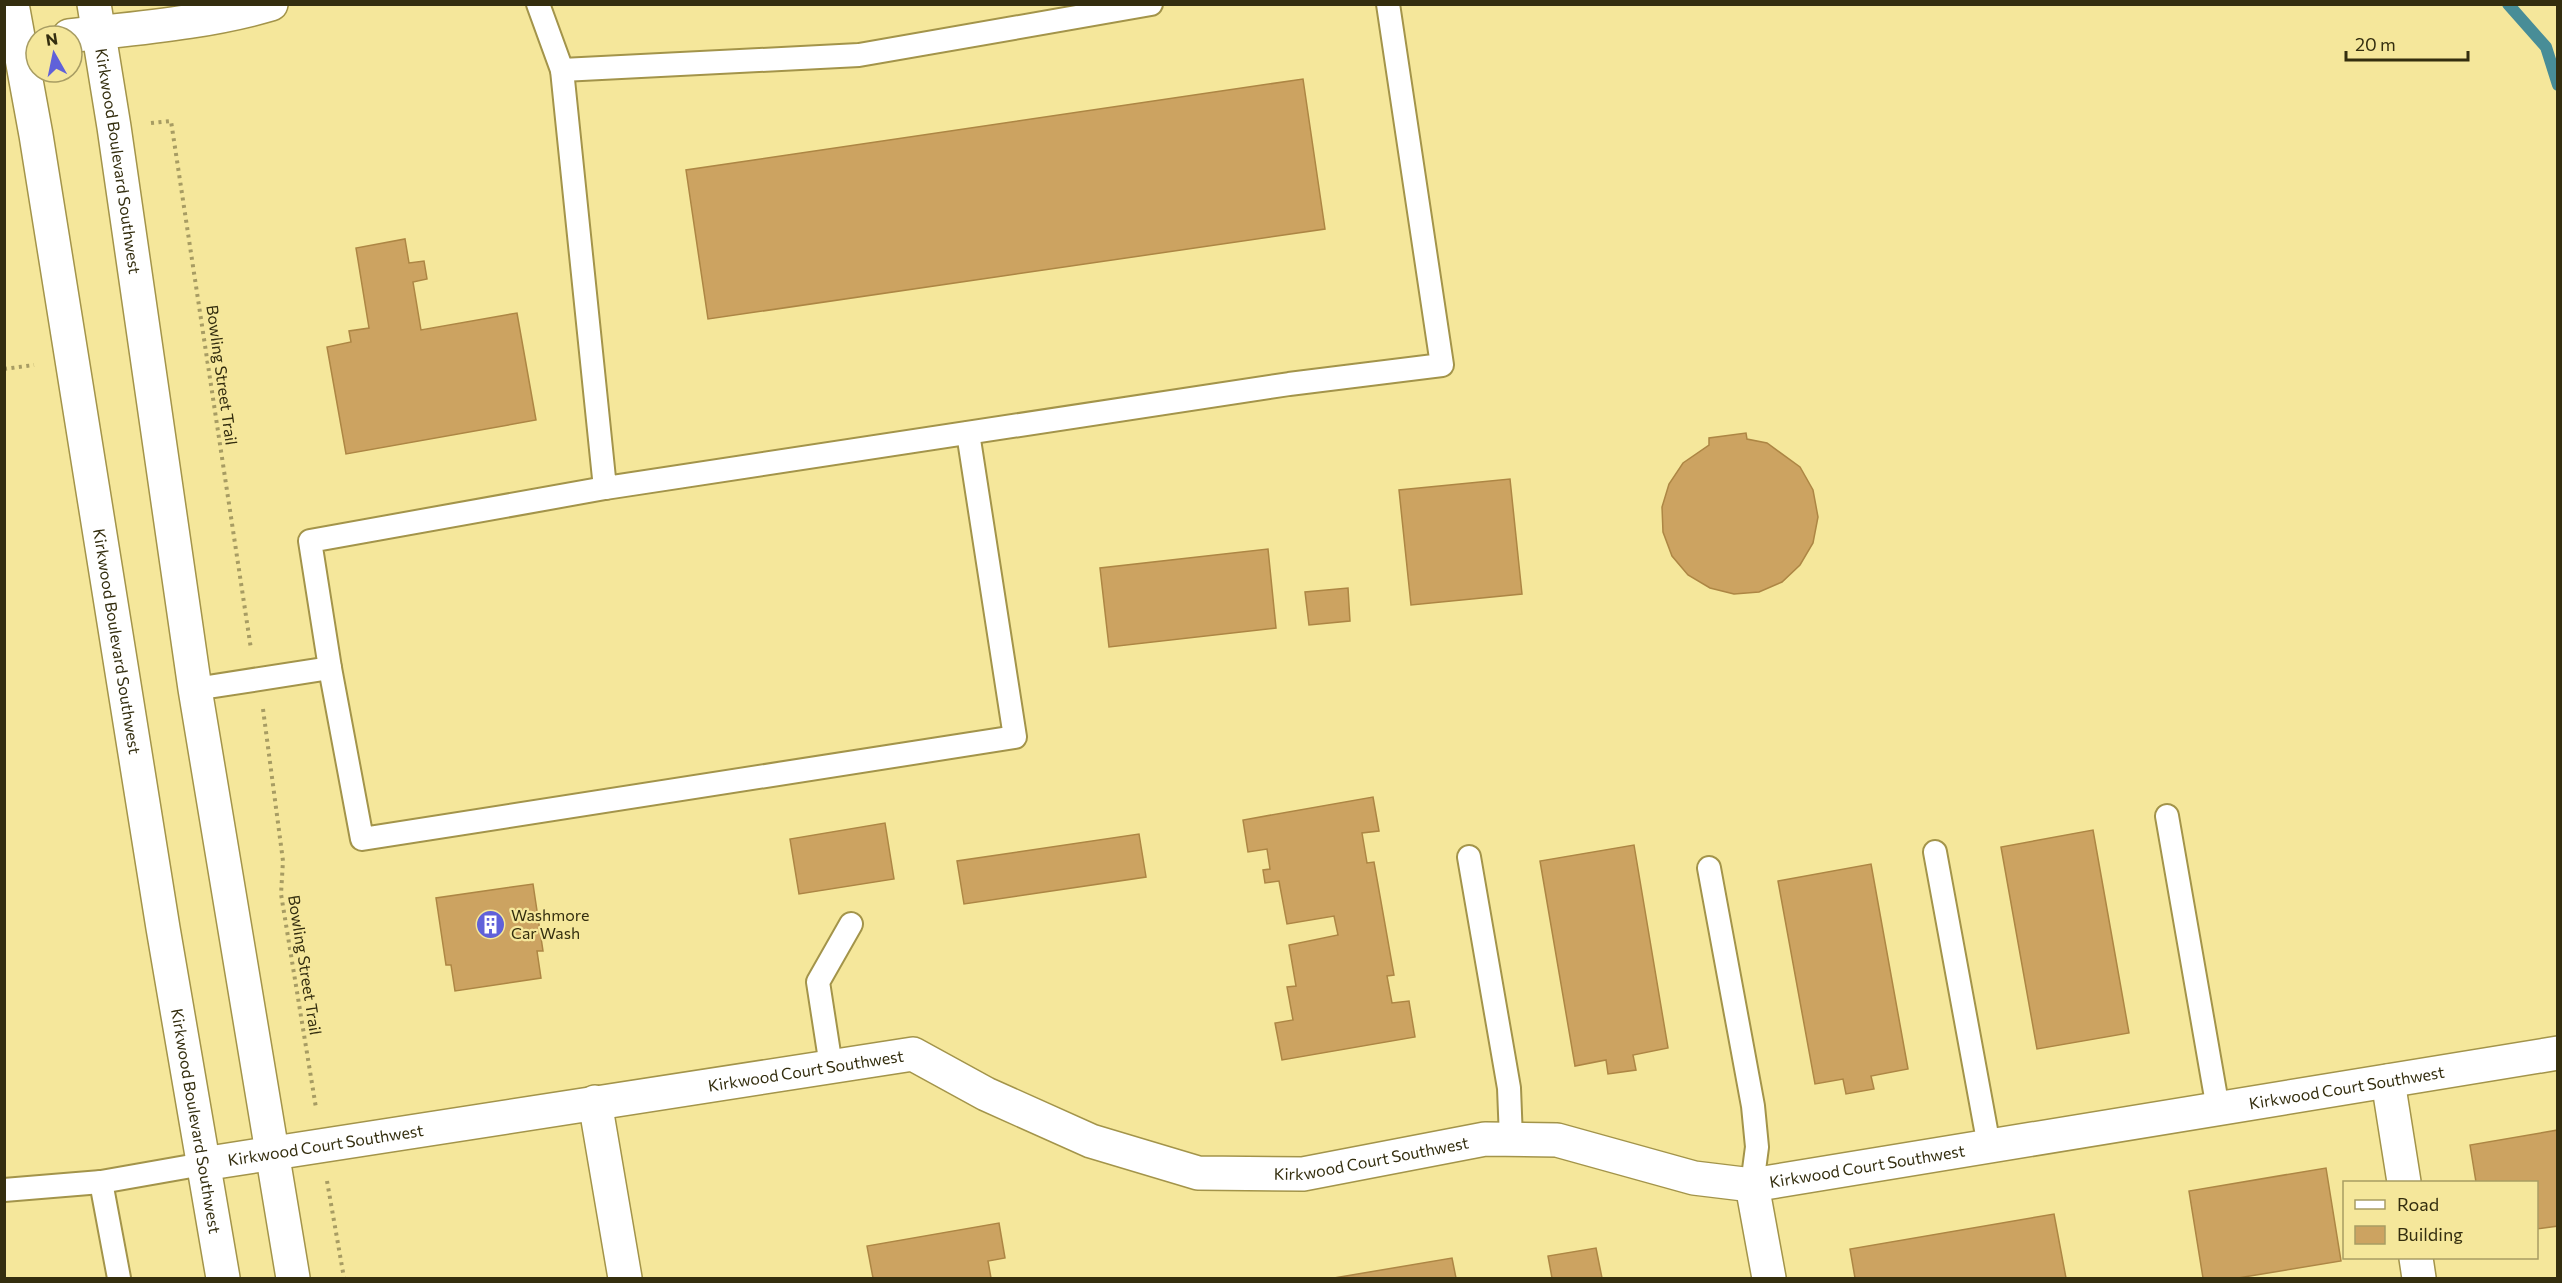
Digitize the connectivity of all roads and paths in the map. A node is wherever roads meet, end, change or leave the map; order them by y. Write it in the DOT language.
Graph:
graph roads {
  1 [pos="12,4"];
  2 [pos="272,4"];
  3 [pos="538,4"];
  4 [pos="1151,4"];
  5 [pos="1388,4"];
  6 [pos="87,24"];
  7 [pos="16,42"];
  8 [pos="562,70"];
  9 [pos="163,122"];
  10 [pos="34,365"];
  11 [pos="4,369"];
  12 [pos="968,433"];
  13 [pos="605,488"];
  14 [pos="249,641"];
  15 [pos="330,668"];
  16 [pos="195,689"];
  17 [pos="262,708"];
  18 [pos="2167,816"];
  19 [pos="1935,852"];
  20 [pos="1469,857"];
  21 [pos="1708,868"];
  22 [pos="851,924"];
  23 [pos="2558,1053"];
  24 [pos="831,1066"];
  25 [pos="2388,1081"];
  26 [pos="595,1102"];
  27 [pos="2218,1109"];
  28 [pos="316,1112"];
  29 [pos="1511,1139"];
  30 [pos="1989,1146"];
  31 [pos="272,1154"];
  32 [pos="203,1164"];
  33 [pos="326,1175"];
  34 [pos="2404,1181"];
  35 [pos="101,1182"];
  36 [pos="1752,1185"];
  37 [pos="4,1190"];
  38 [pos="2416,1259"];
  39 [pos="119,1278"];
  40 [pos="223,1278"];
  41 [pos="293,1278"];
  42 [pos="344,1278"];
  43 [pos="625,1278"];
  44 [pos="1769,1278"];
  45 [pos="2419,1278"];
  1 -- 7 [label="street, Kirkwood Boulevard Southwest"];
  2 -- 6 [label="street"];
  3 -- 8 [label="lane"];
  4 -- 8 [label="lane"];
  5 -- 12 [label="lane"];
  6 -- 16 [label="street, Kirkwood Boulevard Southwest"];
  7 -- 32 [label="street, Kirkwood Boulevard Southwest"];
  8 -- 13 [label="lane"];
  9 -- 14 [label="path, Bowling Street Trail"];
  10 -- 11 [label="path"];
  12 -- 13 [label="lane"];
  12 -- 15 [label="lane"];
  13 -- 15 [label="lane"];
  15 -- 16 [label="lane"];
  16 -- 31 [label="street, Kirkwood Boulevard Southwest"];
  17 -- 28 [label="path, Bowling Street Trail"];
  18 -- 27 [label="lane"];
  19 -- 30 [label="lane"];
  20 -- 29 [label="lane"];
  21 -- 36 [label="lane"];
  22 -- 24 [label="lane"];
  23 -- 25 [label="street, Kirkwood Court Southwest"];
  24 -- 26 [label="street, Kirkwood Court Southwest"];
  24 -- 29 [label="street, Kirkwood Court Southwest"];
  25 -- 27 [label="street, Kirkwood Court Southwest"];
  25 -- 34 [label="street"];
  26 -- 31 [label="street, Kirkwood Court Southwest"];
  26 -- 43 [label="street"];
  27 -- 30 [label="street, Kirkwood Court Southwest"];
  29 -- 36 [label="street, Kirkwood Court Southwest"];
  30 -- 36 [label="street, Kirkwood Court Southwest"];
  31 -- 32 [label="street, Kirkwood Court Southwest"];
  31 -- 41 [label="street, Kirkwood Boulevard Southwest"];
  32 -- 35 [label="lane"];
  32 -- 40 [label="street, Kirkwood Boulevard Southwest"];
  33 -- 42 [label="path"];
  35 -- 37 [label="lane"];
  35 -- 39 [label="lane"];
  36 -- 44 [label="street"];
  38 -- 45 [label="street"];
}
